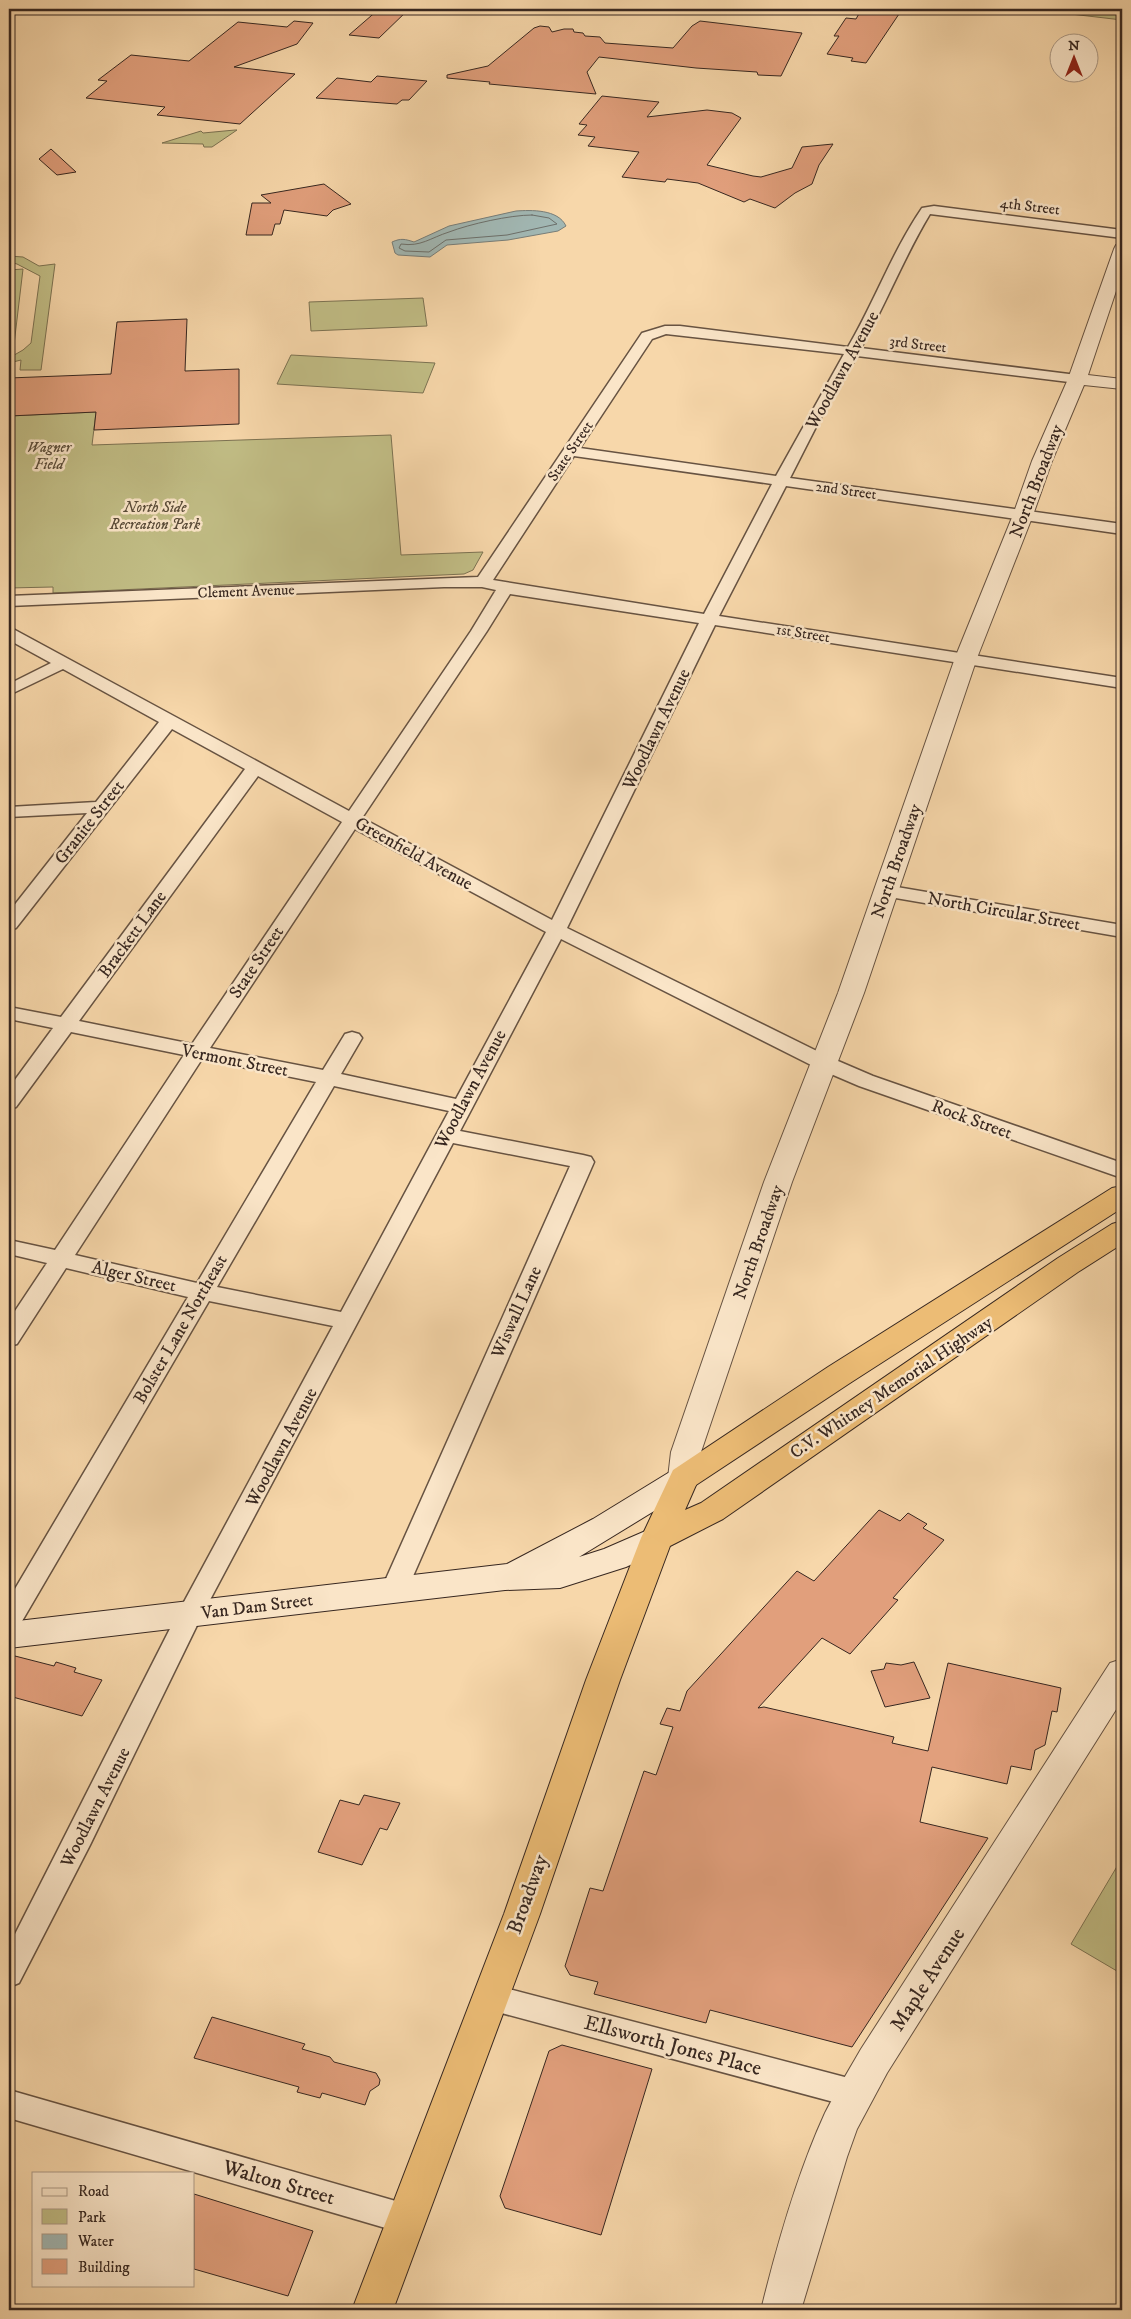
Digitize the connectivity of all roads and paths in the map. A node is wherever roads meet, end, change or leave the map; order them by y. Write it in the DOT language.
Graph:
graph roads {
  1 [pos="934,210"];
  2 [pos="1122,234"];
  3 [pos="1122,249"];
  4 [pos="666,330"];
  5 [pos="853,352"];
  6 [pos="1077,379"];
  7 [pos="1122,384"];
  8 [pos="570,451"];
  9 [pos="782,481"];
  10 [pos="1023,515"];
  11 [pos="1122,529"];
  12 [pos="483,582"];
  13 [pos="505,588"];
  14 [pos="9,601"];
  15 [pos="710,618"];
  16 [pos="9,633"];
  17 [pos="966,658"];
  18 [pos="63,663"];
  19 [pos="1122,684"];
  20 [pos="9,690"];
  21 [pos="169,721"];
  22 [pos="255,767"];
  23 [pos="101,807"];
  24 [pos="9,812"];
  25 [pos="351,819"];
  26 [pos="885,891"];
  27 [pos="9,924"];
  28 [pos="555,929"];
  29 [pos="1122,931"];
  30 [pos="9,1013"];
  31 [pos="66,1025"];
  32 [pos="352,1038"];
  33 [pos="196,1053"];
  34 [pos="824,1063"];
  35 [pos="328,1078"];
  36 [pos="9,1102"];
  37 [pos="460,1107"];
  38 [pos="446,1135"];
  39 [pos="1122,1171"];
  40 [pos="1122,1195"];
  41 [pos="1122,1231"];
  42 [pos="9,1247"];
  43 [pos="62,1259"];
  44 [pos="202,1292"];
  45 [pos="348,1322"];
  46 [pos="9,1338"];
  47 [pos="684,1478"];
  48 [pos="657,1538"];
  49 [pos="505,1577"];
  50 [pos="394,1590"];
  51 [pos="191,1614"];
  52 [pos="9,1621"];
  53 [pos="9,1635"];
  54 [pos="1122,1672"];
  55 [pos="9,1974"];
  56 [pos="490,1997"];
  57 [pos="856,2094"];
  58 [pos="9,2104"];
  59 [pos="406,2219"];
  60 [pos="372,2310"];
  61 [pos="781,2310"];
  1 -- 2 [label="street, 4th Street"];
  1 -- 5 [label="street, Woodlawn Avenue"];
  3 -- 6 [label="street, North Broadway"];
  4 -- 5 [label="street, 3rd Street"];
  4 -- 8 [label="street, State Street"];
  5 -- 6 [label="street, 3rd Street"];
  5 -- 9 [label="street, Woodlawn Avenue"];
  6 -- 7 [label="street"];
  6 -- 10 [label="street, North Broadway"];
  8 -- 9 [label="street, 2nd Street"];
  8 -- 12 [label="street, State Street"];
  9 -- 10 [label="street, 2nd Street"];
  9 -- 15 [label="street, Woodlawn Avenue"];
  10 -- 11 [label="street, 2nd Street"];
  10 -- 17 [label="street, North Broadway"];
  12 -- 13 [label="street, 1st Street"];
  12 -- 14 [label="street, Clement Avenue"];
  13 -- 15 [label="street, 1st Street"];
  13 -- 25 [label="street, State Street"];
  15 -- 17 [label="street, 1st Street"];
  15 -- 28 [label="street, Woodlawn Avenue"];
  16 -- 18 [label="street, Greenfield Avenue"];
  17 -- 19 [label="street, 1st Street"];
  17 -- 26 [label="street, North Broadway"];
  18 -- 20 [label="street"];
  18 -- 21 [label="street, Greenfield Avenue"];
  21 -- 22 [label="street, Greenfield Avenue"];
  21 -- 23 [label="street, Granite Street"];
  22 -- 25 [label="street, Greenfield Avenue"];
  22 -- 31 [label="street, Brackett Lane"];
  23 -- 24 [label="street"];
  23 -- 27 [label="street, Granite Street"];
  25 -- 28 [label="street, Greenfield Avenue"];
  25 -- 33 [label="street, State Street"];
  26 -- 29 [label="street, North Circular Street"];
  26 -- 34 [label="street, North Broadway"];
  28 -- 34 [label="street, Greenfield Avenue"];
  28 -- 37 [label="street, Woodlawn Avenue"];
  30 -- 31 [label="street, Vermont Street"];
  31 -- 33 [label="street, Vermont Street"];
  31 -- 36 [label="street, Brackett Lane"];
  32 -- 35 [label="street, Bolster Lane Northeast"];
  33 -- 35 [label="street, Vermont Street"];
  33 -- 43 [label="street, State Street"];
  34 -- 39 [label="street, Rock Street"];
  34 -- 47 [label="street, North Broadway"];
  35 -- 37 [label="street, Vermont Street"];
  35 -- 44 [label="street, Bolster Lane Northeast"];
  37 -- 38 [label="street, Woodlawn Avenue"];
  38 -- 45 [label="street, Woodlawn Avenue"];
  38 -- 50 [label="street, Wiswall Lane"];
  40 -- 47 [label="highway, C.V. Whitney Memorial Highway"];
  41 -- 48 [label="highway, C.V. Whitney Memorial Highway"];
  42 -- 43 [label="street, Alger Street"];
  43 -- 44 [label="street, Alger Street"];
  43 -- 46 [label="street, State Street"];
  44 -- 45 [label="street, Alger Street"];
  44 -- 52 [label="street, Bolster Lane Northeast"];
  45 -- 51 [label="street, Woodlawn Avenue"];
  47 -- 48 [label="highway, Broadway"];
  47 -- 49 [label="street, Van Dam Street"];
  48 -- 49 [label="street, Van Dam Street"];
  48 -- 56 [label="highway, Broadway"];
  49 -- 50 [label="street, Van Dam Street"];
  50 -- 51 [label="street, Van Dam Street"];
  51 -- 53 [label="street, Van Dam Street"];
  51 -- 55 [label="street, Woodlawn Avenue"];
  54 -- 57 [label="street, Maple Avenue"];
  56 -- 57 [label="street, Ellsworth Jones Place"];
  56 -- 59 [label="highway, Broadway"];
  57 -- 61 [label="street, Maple Avenue"];
  58 -- 59 [label="street, Walton Street"];
  59 -- 60 [label="highway, Broadway"];
}
